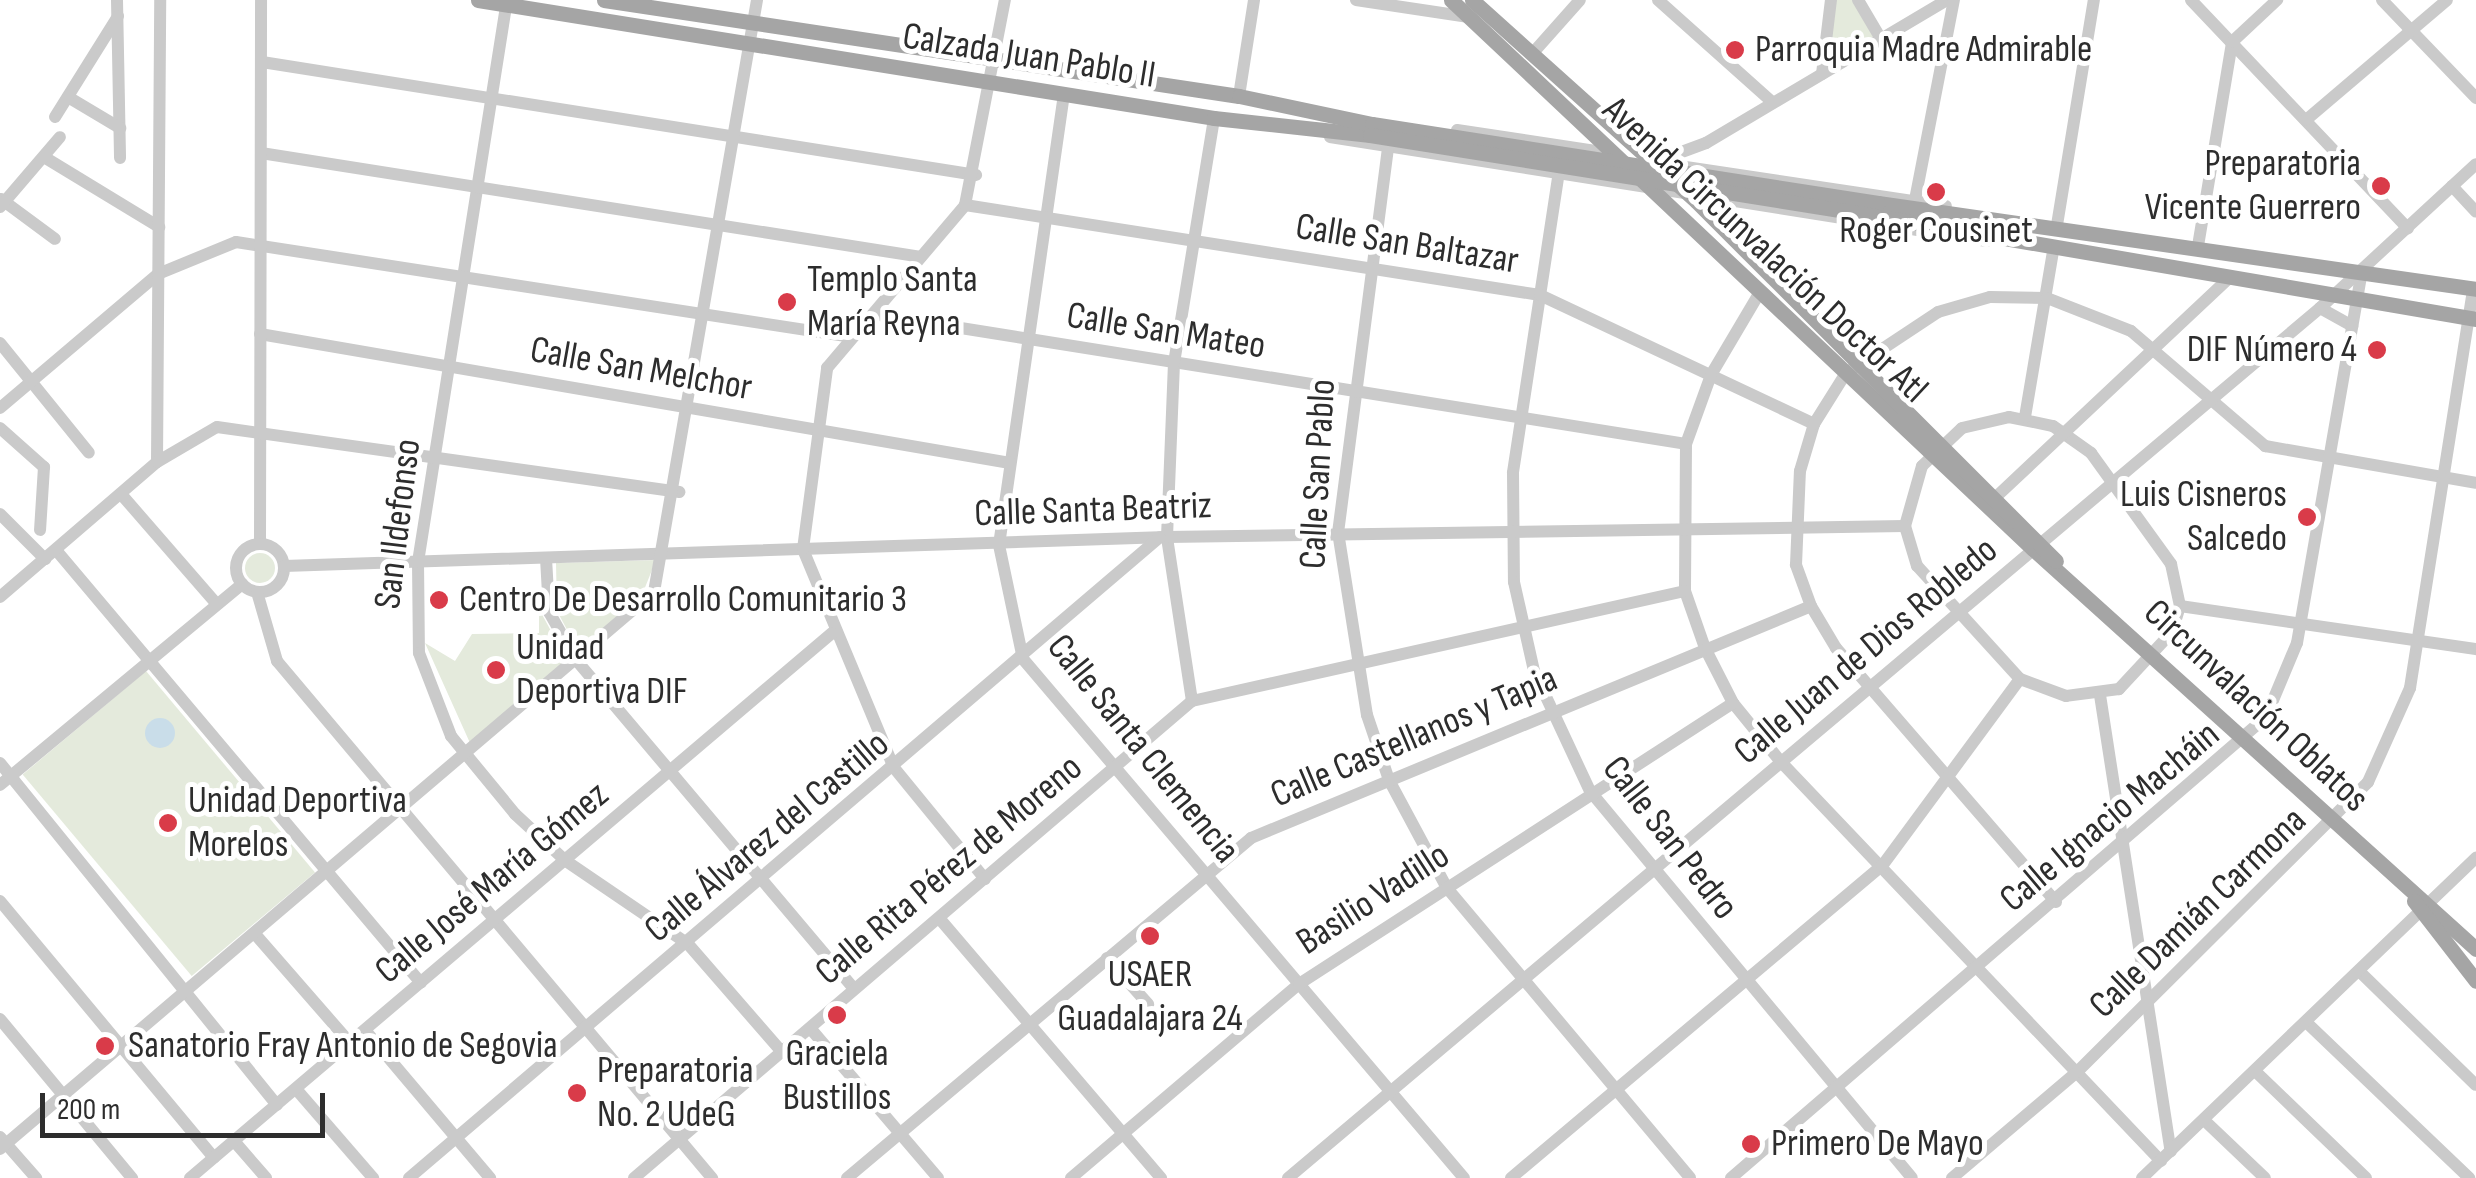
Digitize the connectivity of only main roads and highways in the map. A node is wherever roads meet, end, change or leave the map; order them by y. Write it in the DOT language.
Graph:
graph roads {
  1 [pos="478,0"];
  2 [pos="604,0"];
  3 [pos="1451,0"];
  4 [pos="507,2"];
  5 [pos="1471,8"];
  6 [pos="1371,130"];
  7 [pos="1877,209"];
  8 [pos="2475,289"];
  9 [pos="2472,319"];
  10 [pos="1936,446"];
  11 [pos="2038,545"];
  12 [pos="2424,909"];
  13 [pos="2476,949"];
  14 [pos="2476,981"];
  1 -- 4 [label="main road, Calzada Juan Pablo II"];
  2 -- 6 [label="main road, Calzada Juan Pablo II"];
  3 -- 5 [label="main road, Avenida Circunvalación Doctor Atl"];
  4 -- 6 [label="main road, Calzada Juan Pablo II"];
  5 -- 10 [label="main road, Avenida Circunvalación Doctor Atl"];
  5 -- 10 [label="main road, Avenida Circunvalación Doctor Atl"];
  6 -- 7 [label="main road, Calzada Juan Pablo II, bridge"];
  7 -- 8 [label="main road, Calzada Juan Pablo II"];
  7 -- 9 [label="main road, Calzada Juan Pablo II"];
  10 -- 11 [label="main road, Avenida Circunvalación Doctor Atl"];
  10 -- 11 [label="main road, Avenida Circunvalación Doctor Atl"];
  11 -- 12 [label="main road, Circunvalación Oblatos"];
  12 -- 13 [label="main road, Circunvalación Oblatos"];
  12 -- 14 [label="main road, Circunvalación Oblatos"];
}
